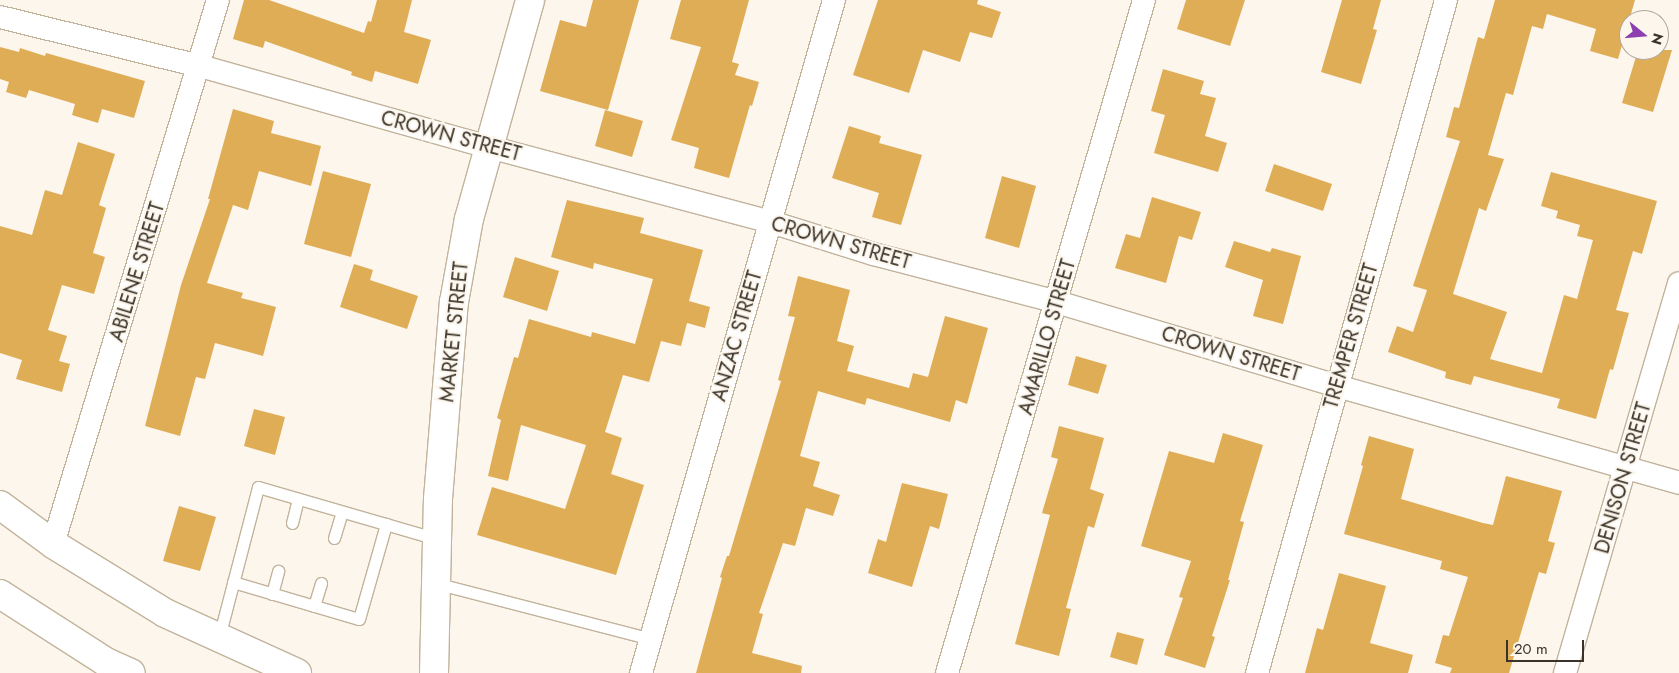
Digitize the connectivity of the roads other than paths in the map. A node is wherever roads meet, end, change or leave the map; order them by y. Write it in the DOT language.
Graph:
graph roads {
  1 [pos="218,0"];
  2 [pos="530,0"];
  3 [pos="834,0"];
  4 [pos="1144,0"];
  5 [pos="1446,0"];
  6 [pos="0,17"];
  7 [pos="200,66"];
  8 [pos="489,147"];
  9 [pos="770,222"];
  10 [pos="1679,283"];
  11 [pos="1057,302"];
  12 [pos="1337,386"];
  13 [pos="1626,468"];
  14 [pos="1679,483"];
  15 [pos="298,499"];
  16 [pos="0,506"];
  17 [pos="342,512"];
  18 [pos="292,523"];
  19 [pos="386,524"];
  20 [pos="334,538"];
  21 [pos="437,539"];
  22 [pos="53,544"];
  23 [pos="278,571"];
  24 [pos="233,582"];
  25 [pos="321,583"];
  26 [pos="435,583"];
  27 [pos="0,594"];
  28 [pos="272,594"];
  29 [pos="314,606"];
  30 [pos="219,637"];
  31 [pos="651,638"];
  32 [pos="131,673"];
  33 [pos="297,673"];
  34 [pos="434,673"];
  35 [pos="641,673"];
  36 [pos="947,673"];
  37 [pos="1256,673"];
  38 [pos="1565,673"];
  1 -- 7 [label="street, ABILENE STREET"];
  2 -- 8 [label="street, MARKET STREET"];
  3 -- 9 [label="street, ANZAC STREET"];
  4 -- 11 [label="street, AMARILLO STREET"];
  5 -- 12 [label="street, TREMPER STREET"];
  6 -- 7 [label="street, CROWN STREET"];
  7 -- 8 [label="street, CROWN STREET"];
  7 -- 22 [label="street, ABILENE STREET"];
  8 -- 9 [label="street, CROWN STREET"];
  8 -- 21 [label="street, MARKET STREET"];
  9 -- 11 [label="street, CROWN STREET"];
  9 -- 31 [label="street, ANZAC STREET"];
  10 -- 13 [label="street, DENISON STREET"];
  11 -- 12 [label="street, CROWN STREET"];
  11 -- 36 [label="street, AMARILLO STREET"];
  12 -- 13 [label="street, CROWN STREET"];
  12 -- 37 [label="street, TREMPER STREET"];
  13 -- 14 [label="street, CROWN STREET"];
  13 -- 38 [label="street, DENISON STREET"];
  15 -- 17 [label="lane"];
  15 -- 18 [label="lane"];
  15 -- 24 [label="lane"];
  16 -- 22 [label="street"];
  17 -- 19 [label="lane"];
  17 -- 20 [label="lane"];
  19 -- 21 [label="lane"];
  19 -- 29 [label="lane"];
  21 -- 26 [label="street, MARKET STREET"];
  22 -- 30 [label="street"];
  23 -- 28 [label="lane"];
  24 -- 28 [label="lane"];
  24 -- 30 [label="lane"];
  25 -- 29 [label="lane"];
  26 -- 31 [label="lane"];
  26 -- 34 [label="street, MARKET STREET"];
  27 -- 32 [label="street"];
  28 -- 29 [label="lane"];
  30 -- 33 [label="street"];
  31 -- 35 [label="street, ANZAC STREET"];
}
